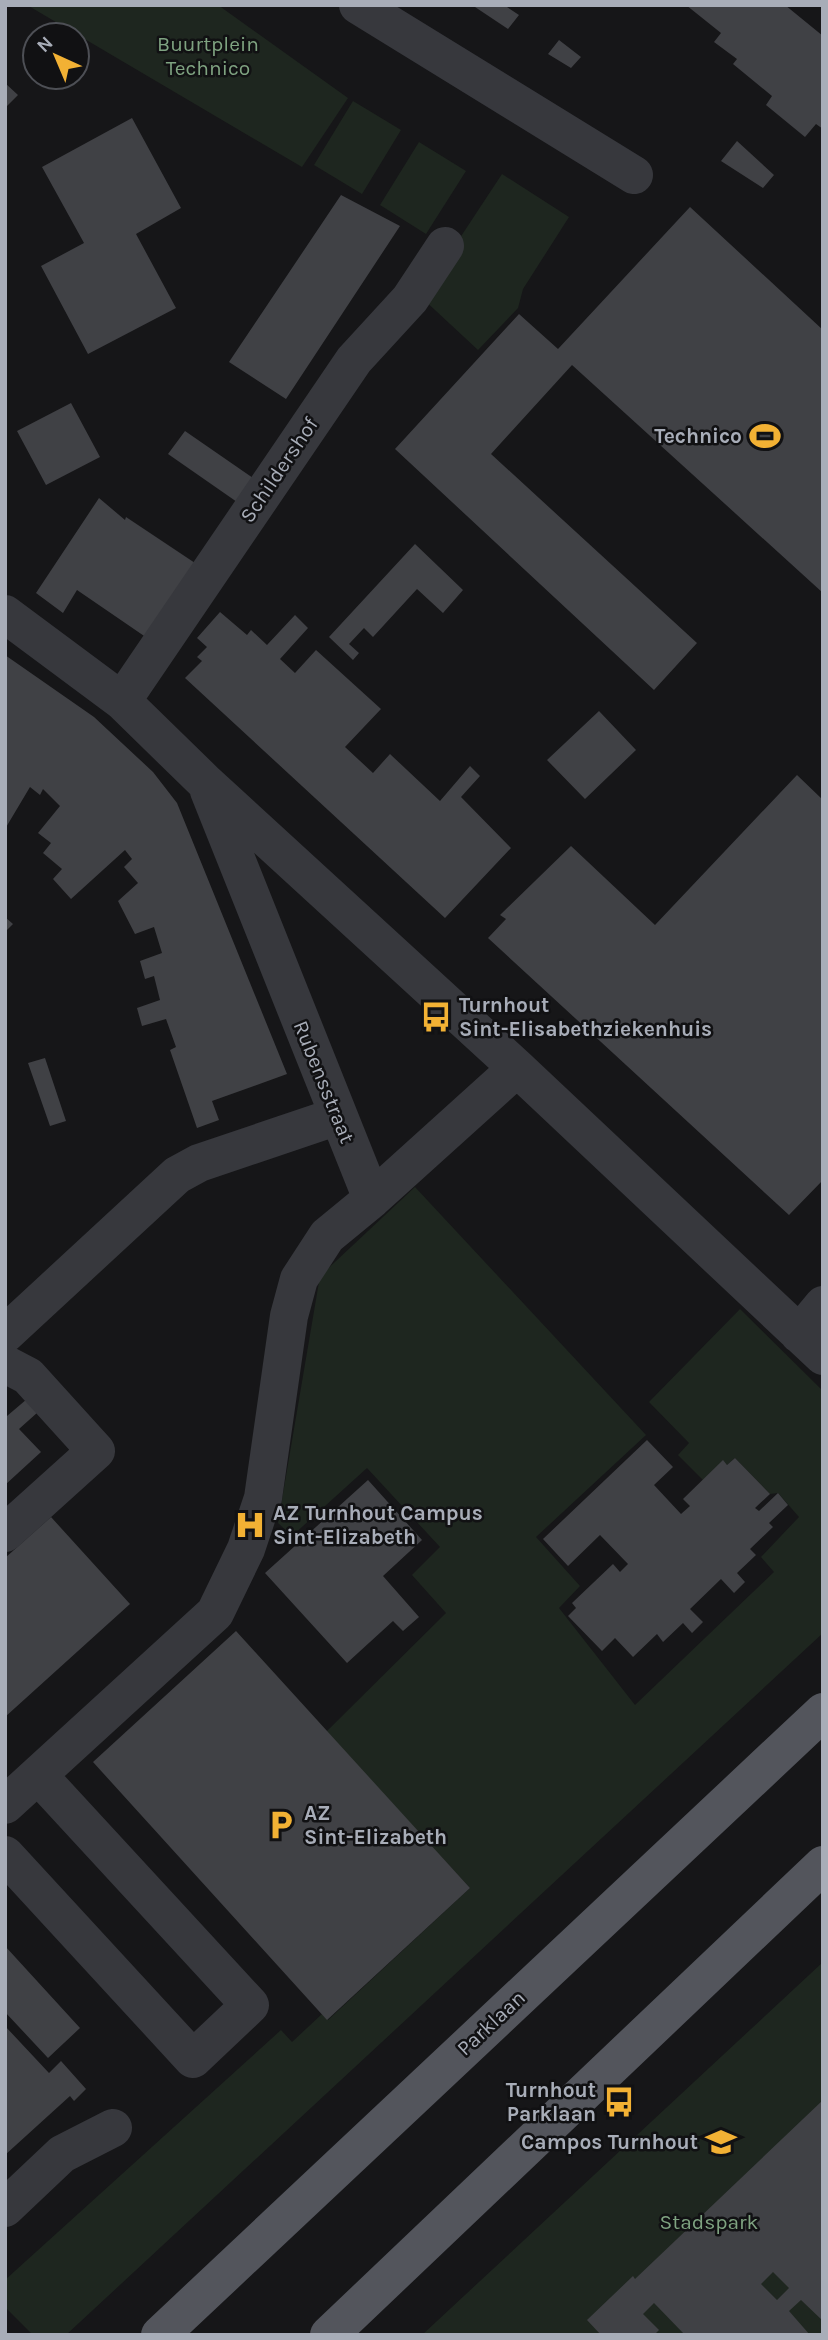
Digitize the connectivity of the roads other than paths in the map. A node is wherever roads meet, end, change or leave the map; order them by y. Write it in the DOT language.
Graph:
graph roads {
  1 [pos="358,5"];
  2 [pos="634,175"];
  3 [pos="445,246"];
  4 [pos="5,614"];
  5 [pos="122,701"];
  6 [pos="206,783"];
  7 [pos="517,1068"];
  8 [pos="338,1116"];
  9 [pos="372,1199"];
  10 [pos="815,1332"];
  11 [pos="5,1334"];
  12 [pos="5,1364"];
  13 [pos="5,1532"];
  14 [pos="823,1712"];
  15 [pos="38,1775"];
  16 [pos="5,1805"];
  17 [pos="5,1855"];
  18 [pos="823,1865"];
  19 [pos="113,2128"];
  20 [pos="5,2208"];
  21 [pos="160,2335"];
  22 [pos="329,2335"];
  1 -- 2 [label="street"];
  3 -- 5 [label="street, Schildershof"];
  4 -- 5 [label="street, Rubensstraat"];
  5 -- 6 [label="street, Rubensstraat"];
  6 -- 7 [label="street, Rubensstraat"];
  6 -- 8 [label="street, Rubensstraat"];
  7 -- 9 [label="street"];
  7 -- 10 [label="street, Rubensstraat"];
  8 -- 9 [label="street, Rubensstraat"];
  8 -- 11 [label="street"];
  9 -- 15 [label="street"];
  12 -- 13 [label="street"];
  14 -- 21 [label="main road, Parklaan"];
  15 -- 16 [label="street"];
  15 -- 17 [label="street"];
  18 -- 22 [label="main road"];
  19 -- 20 [label="street"];
}
